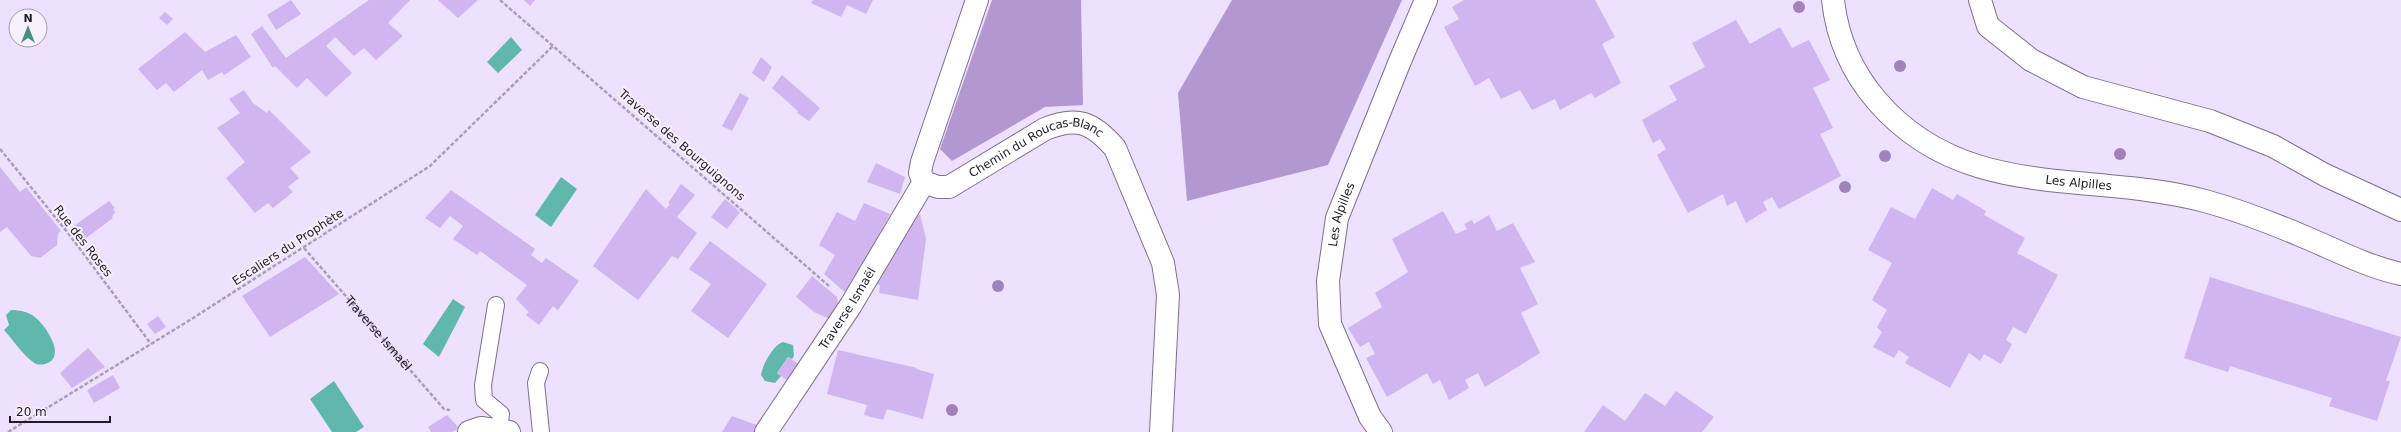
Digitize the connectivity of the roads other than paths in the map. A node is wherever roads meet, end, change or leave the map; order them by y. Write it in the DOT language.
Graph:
graph roads {
  1 [pos="977,0"];
  2 [pos="1426,0"];
  3 [pos="1833,0"];
  4 [pos="1980,0"];
  5 [pos="924,182"];
  6 [pos="2401,210"];
  7 [pos="2401,274"];
  8 [pos="496,304"];
  9 [pos="540,371"];
  10 [pos="504,431"];
  11 [pos="469,432"];
  12 [pos="541,432"];
  13 [pos="766,432"];
  14 [pos="1161,432"];
  15 [pos="1381,432"];
  1 -- 5 [label="street"];
  2 -- 15 [label="street, Les Alpilles"];
  3 -- 7 [label="street, Les Alpilles"];
  4 -- 6 [label="street"];
  5 -- 13 [label="street, Traverse Ismaël"];
  5 -- 14 [label="street, Chemin du Roucas-Blanc"];
  8 -- 10 [label="lane"];
  9 -- 12 [label="lane"];
  10 -- 11 [label="street"];
}
